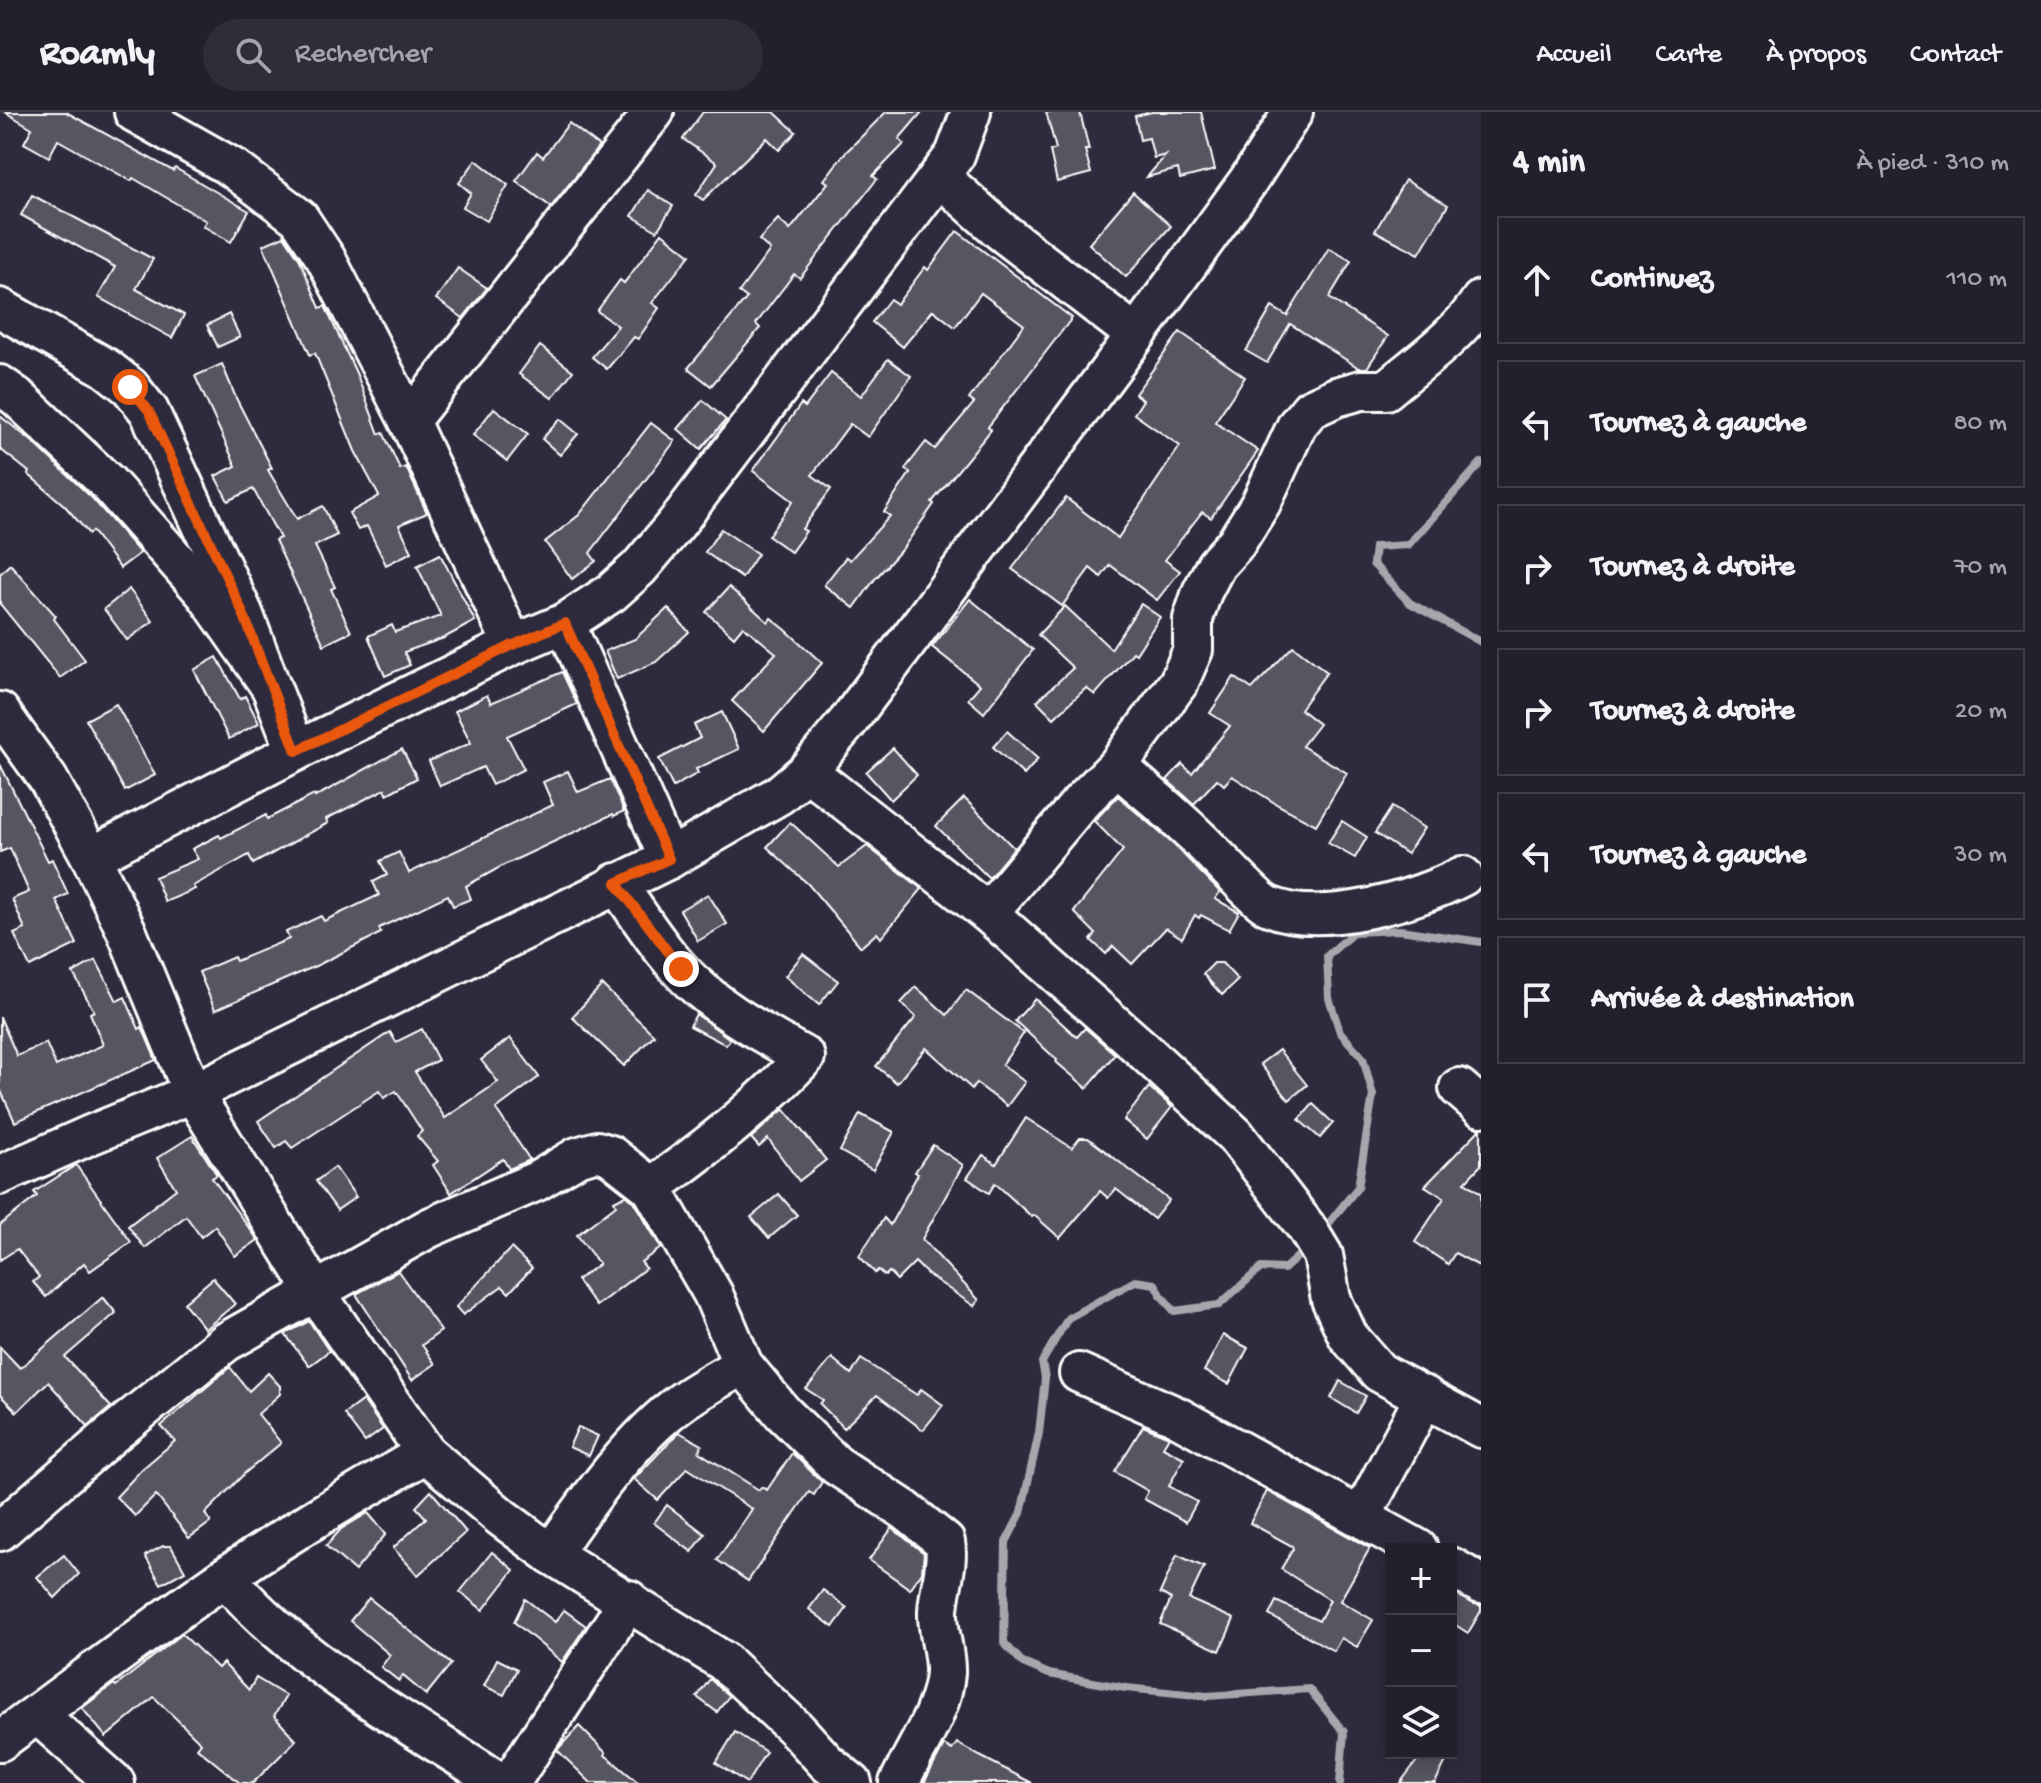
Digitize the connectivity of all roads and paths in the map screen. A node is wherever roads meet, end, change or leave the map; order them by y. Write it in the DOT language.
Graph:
graph roads {
  1 [pos="134,112"];
  2 [pos="654,112"];
  3 [pos="971,112"];
  4 [pos="1293,112"];
  5 [pos="939,176"];
  6 [pos="1481,300"];
  7 [pos="0,308"];
  8 [pos="1136,335"];
  9 [pos="0,385"];
  10 [pos="409,421"];
  11 [pos="565,623"];
  12 [pos="513,645"];
  13 [pos="271,687"];
  14 [pos="0,712"];
  15 [pos="296,751"];
  16 [pos="1117,766"];
  17 [pos="807,771"];
  18 [pos="91,857"];
  19 [pos="669,859"];
  20 [pos="1463,876"];
  21 [pos="616,883"];
  22 [pos="988,913"];
  23 [pos="193,1093"];
  24 [pos="0,1175"];
  25 [pos="651,1187"];
  26 [pos="314,1290"];
  27 [pos="743,1365"];
  28 [pos="1079,1373"];
  29 [pos="1425,1396"];
  30 [pos="1481,1428"];
  31 [pos="426,1453"];
  32 [pos="1361,1517"];
  33 [pos="0,1531"];
  34 [pos="1407,1543"];
  35 [pos="551,1554"];
  36 [pos="1457,1570"];
  37 [pos="225,1577"];
  38 [pos="1481,1584"];
  39 [pos="629,1600"];
  40 [pos="37,1714"];
  41 [pos="0,1741"];
  42 [pos="115,1783"];
  43 [pos="501,1783"];
  44 [pos="510,1783"];
  45 [pos="852,1783"];
  46 [pos="899,1783"];
  1 -- 10 [label="street"];
  2 -- 10 [label="street"];
  3 -- 5 [label="street"];
  4 -- 8 [label="street"];
  5 -- 8 [label="street"];
  5 -- 11 [label="street"];
  6 -- 16 [label="street"];
  7 -- 13 [label="street"];
  8 -- 17 [label="street"];
  9 -- 13 [label="street"];
  10 -- 12 [label="street"];
  11 -- 12 [label="street"];
  11 -- 19 [label="street"];
  12 -- 15 [label="street"];
  13 -- 15 [label="street"];
  14 -- 18 [label="street"];
  15 -- 18 [label="street"];
  16 -- 20 [label="street"];
  16 -- 22 [label="street"];
  17 -- 19 [label="street"];
  17 -- 22 [label="street"];
  18 -- 23 [label="street"];
  19 -- 21 [label="street"];
  21 -- 23 [label="street"];
  21 -- 25 [label="street"];
  22 -- 29 [label="street"];
  23 -- 24 [label="street"];
  23 -- 26 [label="street"];
  25 -- 26 [label="street"];
  25 -- 27 [label="street"];
  26 -- 31 [label="street"];
  26 -- 33 [label="street"];
  27 -- 35 [label="street"];
  27 -- 46 [label="street"];
  28 -- 32 [label="street"];
  29 -- 30 [label="street"];
  29 -- 32 [label="street"];
  31 -- 35 [label="street"];
  31 -- 37 [label="street"];
  32 -- 34 [label="street"];
  35 -- 39 [label="street"];
  36 -- 38 [label="street"];
  37 -- 40 [label="street"];
  37 -- 43 [label="street"];
  39 -- 44 [label="street"];
  39 -- 45 [label="street"];
  40 -- 41 [label="street"];
  40 -- 42 [label="street"];
}
